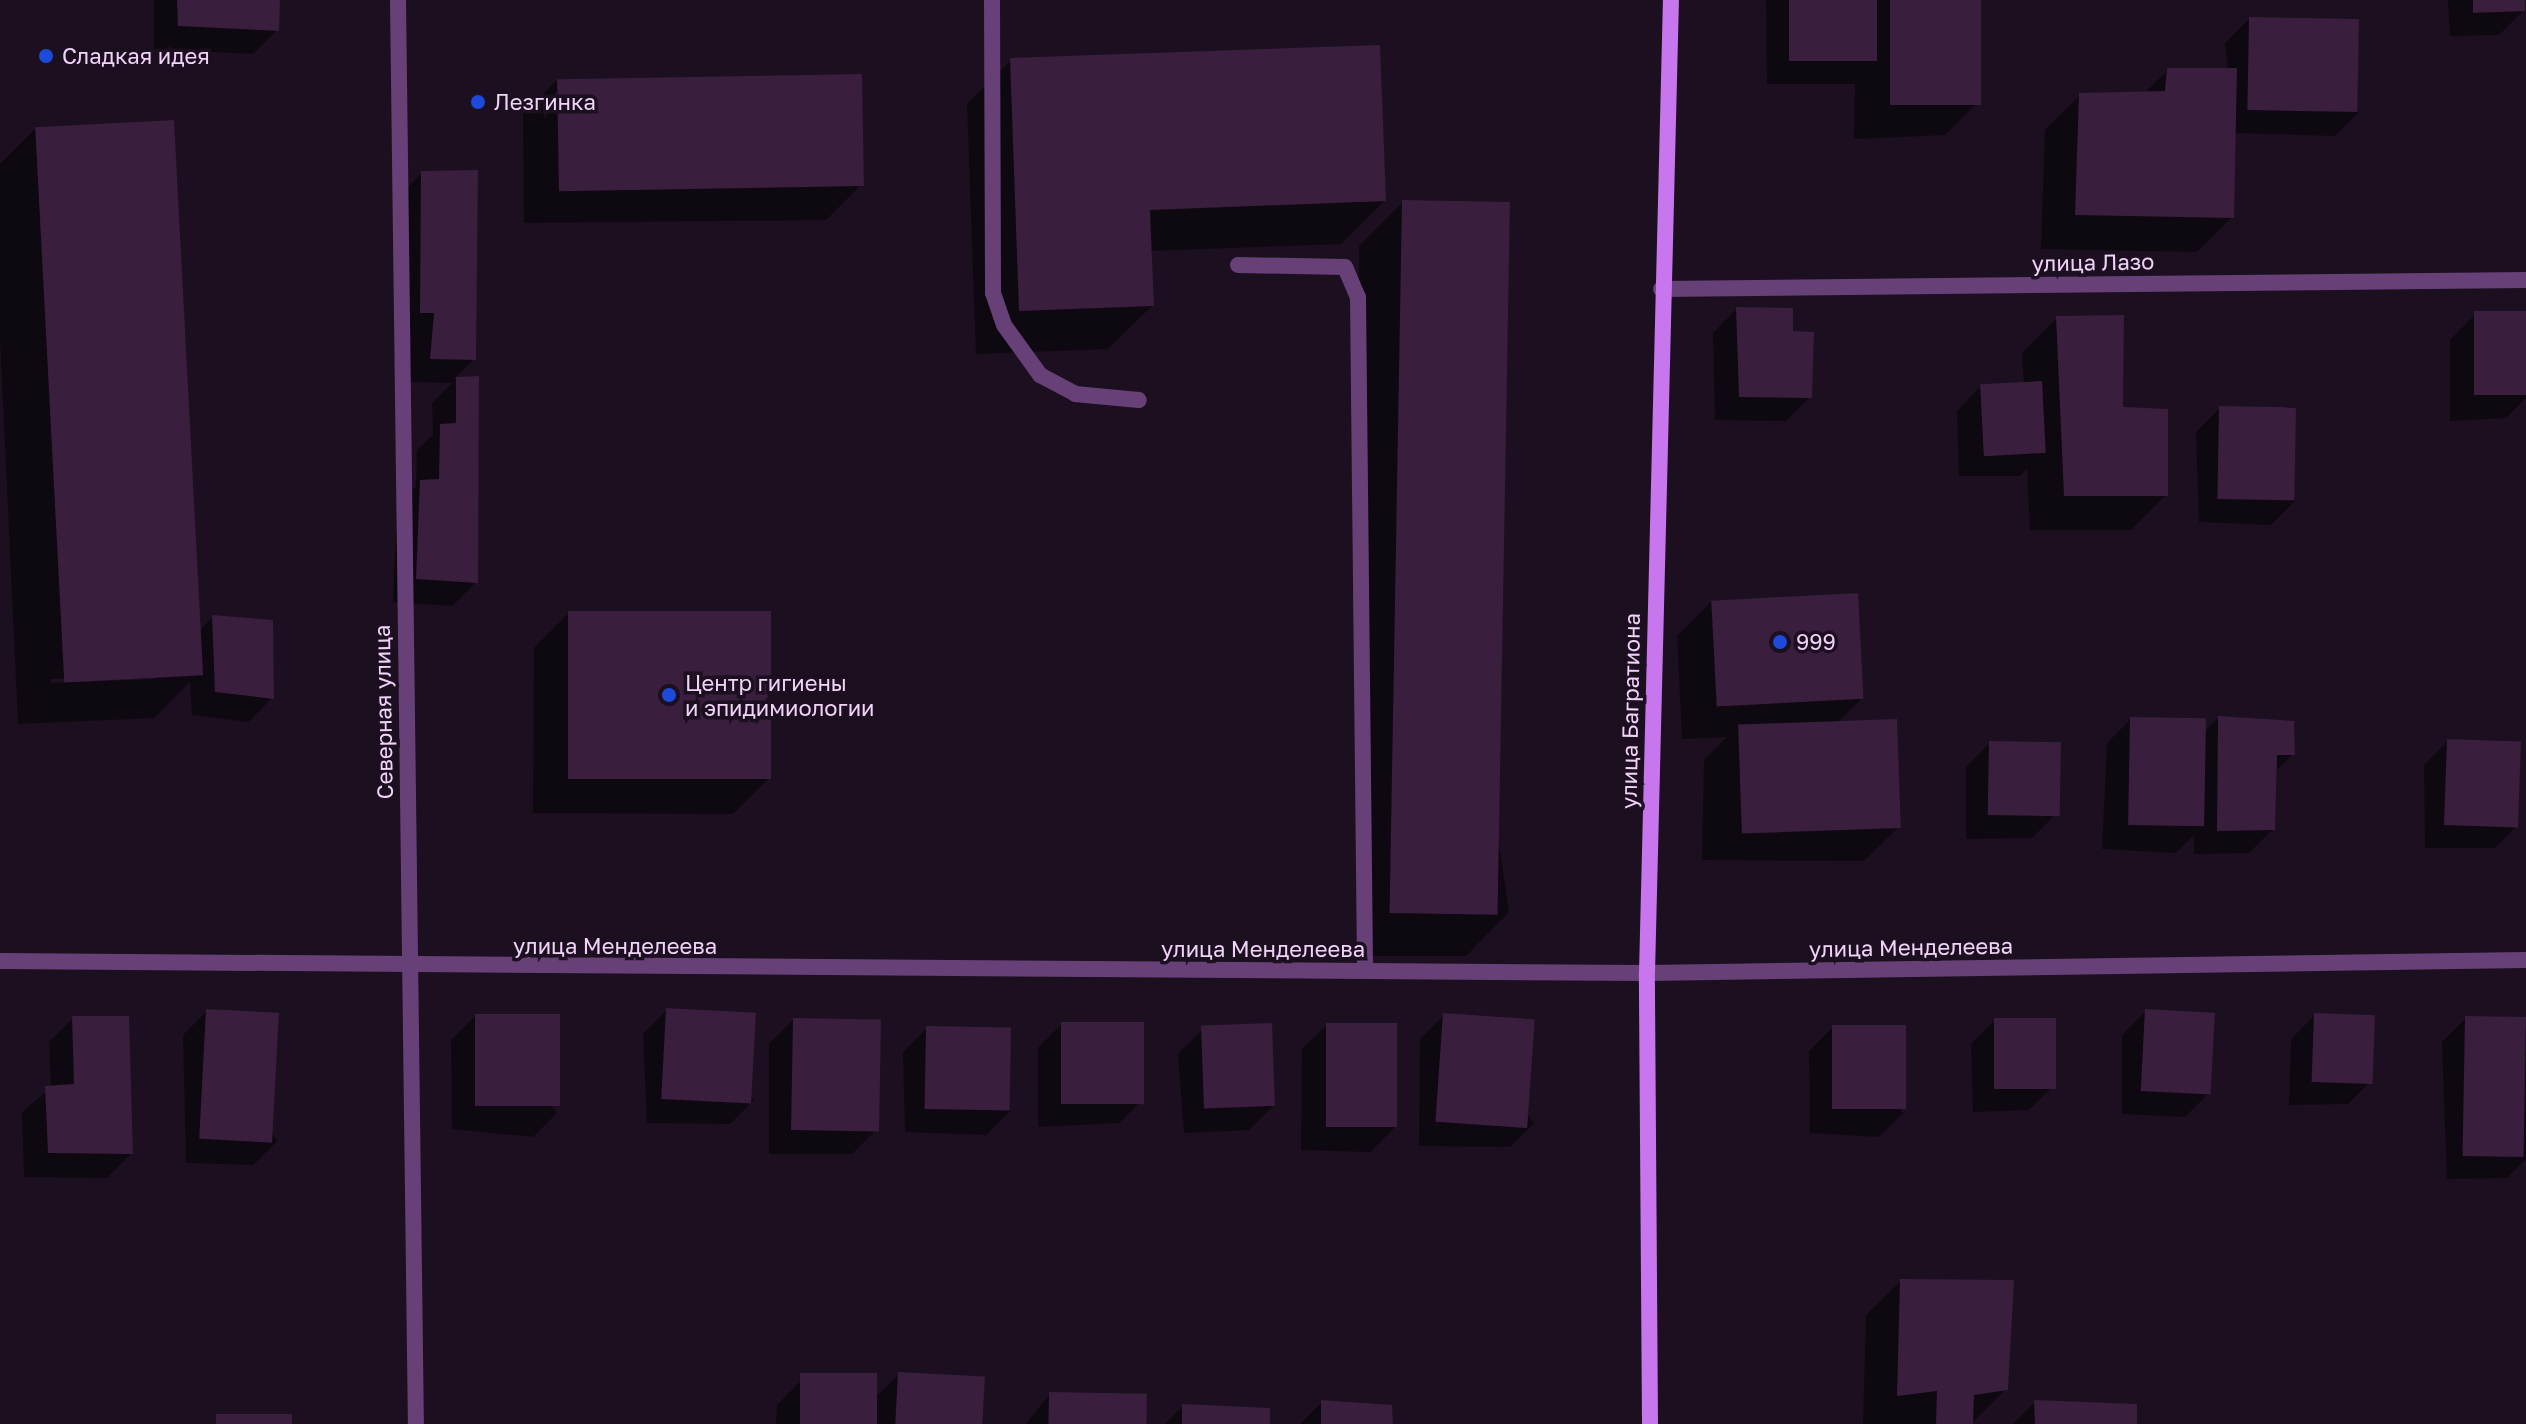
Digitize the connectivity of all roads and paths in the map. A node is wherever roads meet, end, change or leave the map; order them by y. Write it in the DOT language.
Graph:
graph roads {
  1 [pos="398,0"];
  2 [pos="992,0"];
  3 [pos="1671,0"];
  4 [pos="1238,265"];
  5 [pos="2526,280"];
  6 [pos="1661,289"];
  7 [pos="1139,400"];
  8 [pos="2526,960"];
  9 [pos="0,961"];
  10 [pos="407,967"];
  11 [pos="1365,971"];
  12 [pos="1647,973"];
  13 [pos="416,1424"];
  14 [pos="1650,1424"];
  1 -- 10 [label="street, Северная улица"];
  2 -- 7 [label="street"];
  3 -- 6 [label="street, улица Багратиона"];
  4 -- 11 [label="street"];
  5 -- 6 [label="street, улица Лазо"];
  6 -- 12 [label="street, улица Багратиона"];
  8 -- 12 [label="street, улица Менделеева"];
  9 -- 10 [label="street, улица Менделеева"];
  10 -- 11 [label="street, улица Менделеева"];
  10 -- 13 [label="street, Северная улица"];
  11 -- 12 [label="street, улица Менделеева"];
  12 -- 14 [label="street, улица Багратиона"];
}
